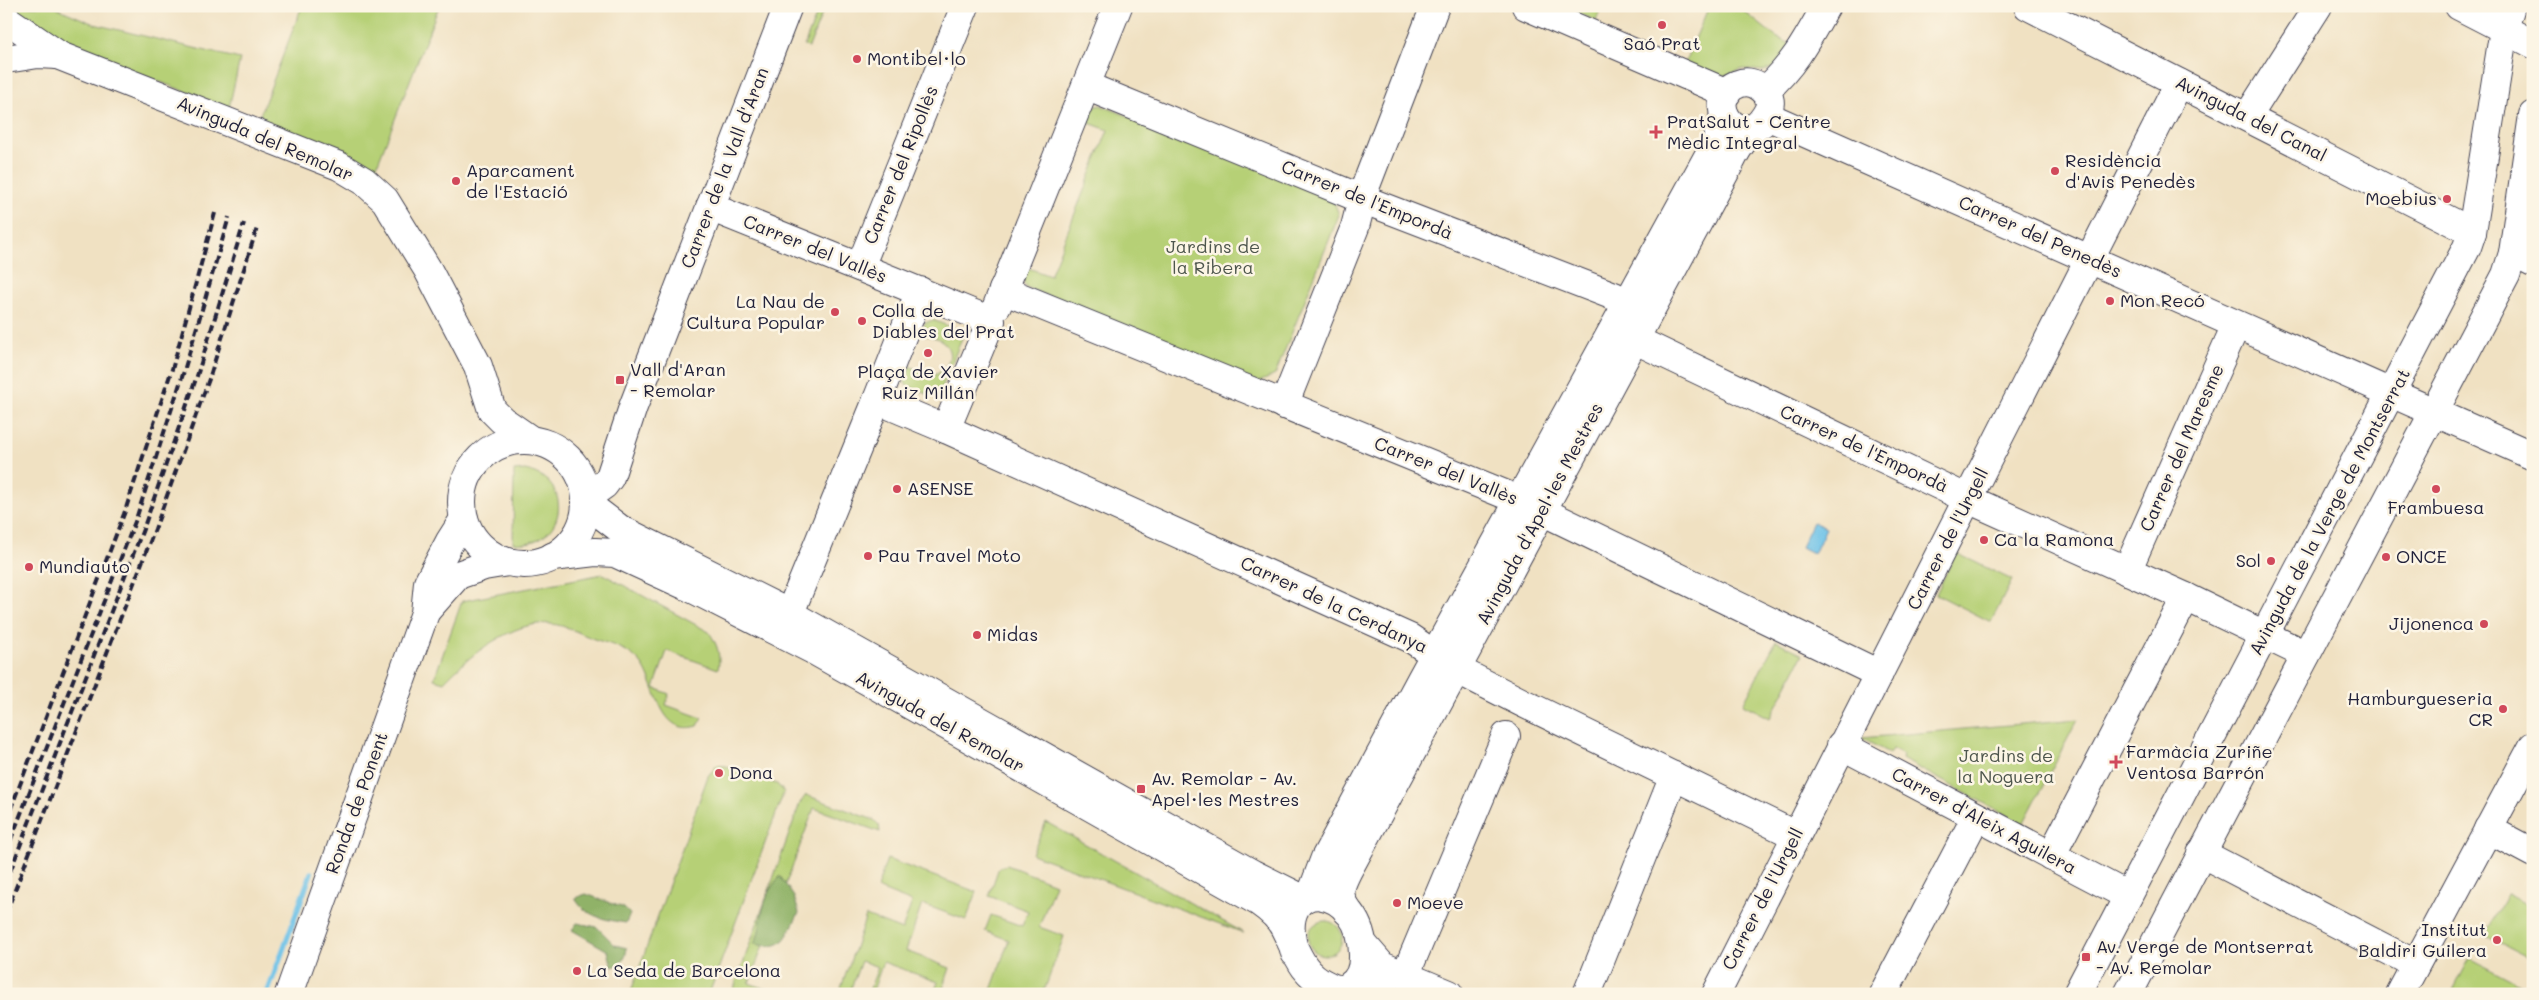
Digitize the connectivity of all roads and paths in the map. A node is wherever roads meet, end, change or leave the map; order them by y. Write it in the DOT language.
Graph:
graph roads {
  1 [pos="788,6"];
  2 [pos="965,6"];
  3 [pos="1118,6"];
  4 [pos="1434,6"];
  5 [pos="1526,6"];
  6 [pos="1826,6"];
  7 [pos="2028,6"];
  8 [pos="2318,6"];
  9 [pos="2460,6"];
  10 [pos="2507,18"];
  11 [pos="6,19"];
  12 [pos="2533,44"];
  13 [pos="58,55"];
  14 [pos="6,58"];
  15 [pos="2179,83"];
  16 [pos="1086,86"];
  17 [pos="1725,103"];
  18 [pos="1764,110"];
  19 [pos="2533,115"];
  20 [pos="2248,116"];
  21 [pos="1362,199"];
  22 [pos="710,207"];
  23 [pos="2472,232"];
  24 [pos="2523,258"];
  25 [pos="2089,259"];
  26 [pos="860,267"];
  27 [pos="1003,290"];
  28 [pos="920,292"];
  29 [pos="1638,307"];
  30 [pos="990,321"];
  31 [pos="2236,325"];
  32 [pos="1624,334"];
  33 [pos="2392,393"];
  34 [pos="877,400"];
  35 [pos="1284,405"];
  36 [pos="492,410"];
  37 [pos="2432,410"];
  38 [pos="946,429"];
  39 [pos="531,440"];
  40 [pos="620,441"];
  41 [pos="2533,456"];
  42 [pos="476,463"];
  43 [pos="576,468"];
  44 [pos="610,477"];
  45 [pos="1968,499"];
  46 [pos="587,500"];
  47 [pos="1530,505"];
  48 [pos="464,519"];
  49 [pos="639,537"];
  50 [pos="552,557"];
  51 [pos="508,562"];
  52 [pos="2128,571"];
  53 [pos="2186,597"];
  54 [pos="425,612"];
  55 [pos="786,624"];
  56 [pos="2265,634"];
  57 [pos="2306,655"];
  58 [pos="1446,661"];
  59 [pos="1879,674"];
  60 [pos="1506,736"];
  61 [pos="1841,745"];
  62 [pos="2533,746"];
  63 [pos="1674,776"];
  64 [pos="1976,816"];
  65 [pos="2488,829"];
  66 [pos="1795,835"];
  67 [pos="2202,853"];
  68 [pos="2533,853"];
  69 [pos="2051,856"];
  70 [pos="1323,862"];
  71 [pos="1271,882"];
  72 [pos="2128,896"];
  73 [pos="1307,897"];
  74 [pos="1347,911"];
  75 [pos="1363,944"];
  76 [pos="1295,953"];
  77 [pos="2415,964"];
  78 [pos="1405,976"];
  79 [pos="1318,985"];
  80 [pos="1365,990"];
  81 [pos="288,994"];
  82 [pos="1449,994"];
  83 [pos="1587,994"];
  84 [pos="1716,994"];
  85 [pos="1883,994"];
  86 [pos="2077,994"];
  87 [pos="2128,994"];
  88 [pos="2400,994"];
  1 -- 22 [label="street, Carrer de la Vall d'Aran"];
  2 -- 26 [label="street, Carrer del Ripollès"];
  3 -- 16 [label="street"];
  4 -- 21 [label="street"];
  5 -- 17 [label="street"];
  6 -- 18 [label="street, Avinguda d'Apel·les Mestres"];
  7 -- 15 [label="street, Avinguda del Canal"];
  8 -- 20 [label="street"];
  9 -- 10 [label="street"];
  10 -- 12 [label="street"];
  10 -- 23 [label="street, Avinguda de la Verge de Montserrat"];
  11 -- 13 [label="street, Avinguda del Remolar"];
  13 -- 14 [label="street, Avinguda del Remolar"];
  13 -- 36 [label="street, Avinguda del Remolar"];
  15 -- 20 [label="street, Avinguda del Canal"];
  15 -- 25 [label="street, Carrer de l'Urgell"];
  16 -- 21 [label="street, Carrer de l'Empordà"];
  16 -- 27 [label="street"];
  17 -- 18 [label="street"];
  17 -- 18 [label="street"];
  17 -- 29 [label="street, Avinguda d'Apel·les Mestres"];
  18 -- 25 [label="street, Carrer del Penedès"];
  18 -- 29 [label="street, Avinguda d'Apel·les Mestres"];
  19 -- 24 [label="street"];
  20 -- 23 [label="street, Avinguda del Canal"];
  21 -- 29 [label="street, Carrer de l'Empordà"];
  21 -- 35 [label="street"];
  22 -- 26 [label="street, Carrer del Vallès"];
  22 -- 40 [label="street, Carrer de la Vall d'Aran"];
  23 -- 33 [label="street, Avinguda de la Verge de Montserrat"];
  24 -- 37 [label="street"];
  25 -- 31 [label="street, Carrer del Penedès"];
  25 -- 45 [label="street, Carrer de l'Urgell"];
  26 -- 28 [label="street, Carrer del Vallès"];
  27 -- 30 [label="street"];
  27 -- 35 [label="street, Carrer del Vallès"];
  28 -- 30 [label="street"];
  28 -- 34 [label="street"];
  29 -- 32 [label="street, Avinguda d'Apel·les Mestres"];
  30 -- 38 [label="street"];
  31 -- 33 [label="street, Carrer del Penedès"];
  31 -- 52 [label="street, Carrer del Maresme"];
  32 -- 45 [label="street, Carrer de l'Empordà"];
  32 -- 47 [label="street, Avinguda d'Apel·les Mestres"];
  33 -- 37 [label="street, Carrer del Penedès"];
  33 -- 56 [label="street, Avinguda de la Verge de Montserrat"];
  34 -- 38 [label="street"];
  34 -- 55 [label="street"];
  35 -- 47 [label="street, Carrer del Vallès"];
  36 -- 39 [label="street"];
  36 -- 42 [label="street"];
  37 -- 41 [label="street, Carrer del Penedès"];
  37 -- 57 [label="street"];
  38 -- 58 [label="street, Carrer de la Cerdanya"];
  39 -- 42 [label="street"];
  39 -- 43 [label="street"];
  40 -- 43 [label="street"];
  40 -- 44 [label="street, Carrer de la Vall d'Aran"];
  42 -- 48 [label="street"];
  43 -- 46 [label="street"];
  44 -- 46 [label="street"];
  44 -- 49 [label="street"];
  45 -- 52 [label="street, Carrer de l'Empordà"];
  45 -- 59 [label="street, Carrer de l'Urgell"];
  46 -- 49 [label="street, Avinguda del Remolar"];
  46 -- 50 [label="street"];
  47 -- 58 [label="street, Avinguda d'Apel·les Mestres"];
  47 -- 59 [label="street, Carrer del Vallès"];
  48 -- 51 [label="street"];
  48 -- 54 [label="street, Ronda de Ponent"];
  49 -- 55 [label="street, Avinguda del Remolar"];
  50 -- 51 [label="street"];
  50 -- 55 [label="street, Avinguda del Remolar"];
  51 -- 54 [label="street, Ronda de Ponent"];
  52 -- 53 [label="street, Carrer de l'Empordà"];
  53 -- 56 [label="street, Carrer de l'Empordà"];
  53 -- 69 [label="street"];
  54 -- 81 [label="street, Ronda de Ponent"];
  55 -- 71 [label="street, Avinguda del Remolar"];
  55 -- 76 [label="street, Avinguda del Remolar"];
  56 -- 57 [label="street, Carrer de l'Empordà"];
  56 -- 72 [label="street, Avinguda de la Verge de Montserrat"];
  57 -- 67 [label="street"];
  58 -- 63 [label="street, Carrer de la Cerdanya"];
  58 -- 70 [label="street, Avinguda d'Apel·les Mestres"];
  58 -- 74 [label="street, Avinguda d'Apel·les Mestres"];
  59 -- 61 [label="street, Carrer de l'Urgell"];
  60 -- 78 [label="street"];
  61 -- 64 [label="street, Carrer d'Aleix Aguilera"];
  61 -- 66 [label="street, Carrer de l'Urgell"];
  62 -- 65 [label="street"];
  63 -- 66 [label="street, Carrer de la Cerdanya"];
  63 -- 83 [label="street"];
  64 -- 69 [label="street, Carrer d'Aleix Aguilera"];
  64 -- 85 [label="street"];
  65 -- 68 [label="street"];
  65 -- 77 [label="street"];
  66 -- 84 [label="street, Carrer de l'Urgell"];
  67 -- 77 [label="street"];
  67 -- 87 [label="street"];
  69 -- 72 [label="street, Carrer d'Aleix Aguilera"];
  70 -- 71 [label="street"];
  70 -- 73 [label="street, Avinguda d'Apel·les Mestres"];
  71 -- 73 [label="street, Avinguda del Remolar"];
  72 -- 86 [label="street, Avinguda de la Verge de Montserrat"];
  73 -- 74 [label="street, Avinguda del Remolar"];
  73 -- 76 [label="street, Avinguda del Remolar"];
  74 -- 75 [label="street, Avinguda del Remolar"];
  75 -- 78 [label="street, Avinguda del Remolar"];
  75 -- 80 [label="street, Avinguda del Remolar"];
  76 -- 79 [label="street, Avinguda del Remolar"];
  77 -- 88 [label="street"];
  78 -- 82 [label="street, Avinguda del Remolar"];
  79 -- 80 [label="street, Avinguda del Remolar"];
}
